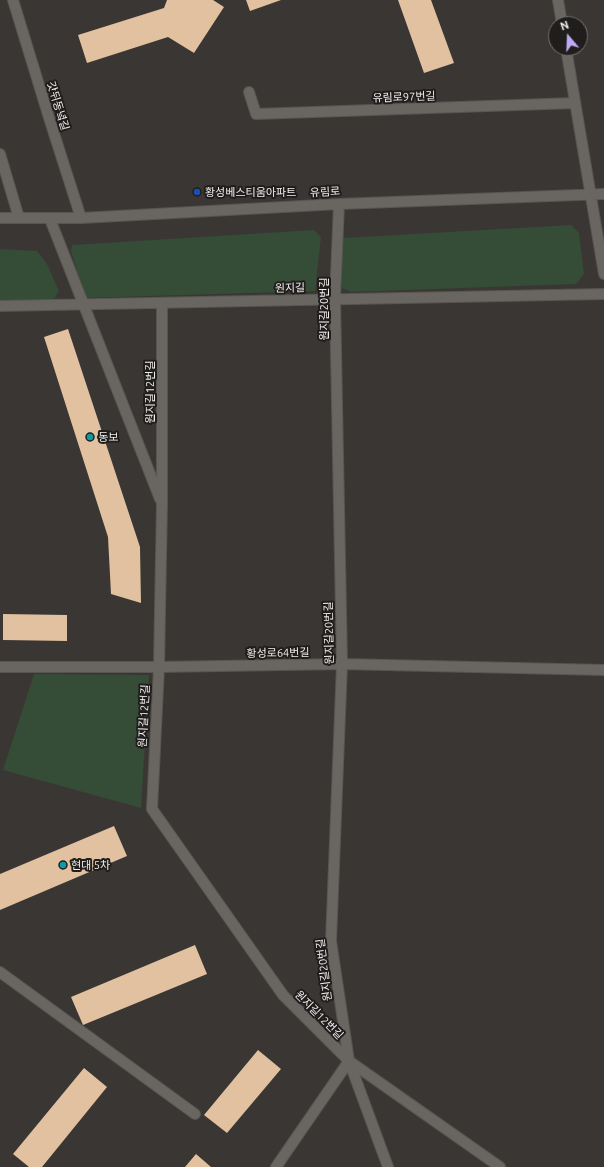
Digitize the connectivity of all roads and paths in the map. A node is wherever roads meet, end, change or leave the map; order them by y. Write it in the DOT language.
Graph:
graph roads {
  1 [pos="13,0"];
  2 [pos="558,0"];
  3 [pos="561,16"];
  4 [pos="567,56"];
  5 [pos="249,92"];
  6 [pos="575,103"];
  7 [pos="0,154"];
  8 [pos="591,194"];
  9 [pos="604,194"];
  10 [pos="339,204"];
  11 [pos="0,218"];
  12 [pos="19,218"];
  13 [pos="81,218"];
  14 [pos="50,219"];
  15 [pos="604,274"];
  16 [pos="604,294"];
  17 [pos="335,299"];
  18 [pos="162,303"];
  19 [pos="84,304"];
  20 [pos="0,306"];
  21 [pos="162,504"];
  22 [pos="342,664"];
  23 [pos="0,667"];
  24 [pos="158,667"];
  25 [pos="604,670"];
  26 [pos="0,972"];
  27 [pos="349,1061"];
  28 [pos="195,1114"];
  29 [pos="276,1167"];
  30 [pos="388,1167"];
  31 [pos="500,1167"];
  1 -- 13 [label="street, 갓뒤동녘길"];
  2 -- 3 [label="street"];
  4 -- 6 [label="street"];
  5 -- 6 [label="street, 유림로97번길"];
  6 -- 8 [label="street"];
  7 -- 12 [label="street"];
  8 -- 9 [label="street, 유림로"];
  8 -- 10 [label="street, 유림로"];
  8 -- 15 [label="street"];
  10 -- 13 [label="street, 유림로"];
  10 -- 17 [label="street, 원지길20번길"];
  11 -- 12 [label="street, 유림로"];
  12 -- 14 [label="street, 유림로"];
  13 -- 14 [label="street, 유림로"];
  14 -- 19 [label="street"];
  16 -- 17 [label="street, 원지길"];
  17 -- 18 [label="street, 원지길"];
  17 -- 22 [label="street, 원지길20번길"];
  18 -- 19 [label="street, 원지길"];
  18 -- 21 [label="street, 원지길12번길"];
  19 -- 20 [label="street, 원지길"];
  19 -- 21 [label="street"];
  21 -- 24 [label="street, 원지길12번길"];
  22 -- 24 [label="street, 황성로64번길"];
  22 -- 25 [label="street, 황성로64번길"];
  22 -- 27 [label="street, 원지길20번길"];
  23 -- 24 [label="street, 황성로64번길"];
  24 -- 27 [label="street, 원지길12번길"];
  26 -- 28 [label="street"];
  27 -- 29 [label="street"];
  27 -- 30 [label="street, 원지길12번길"];
  27 -- 31 [label="street, 원지길12번길"];
}
